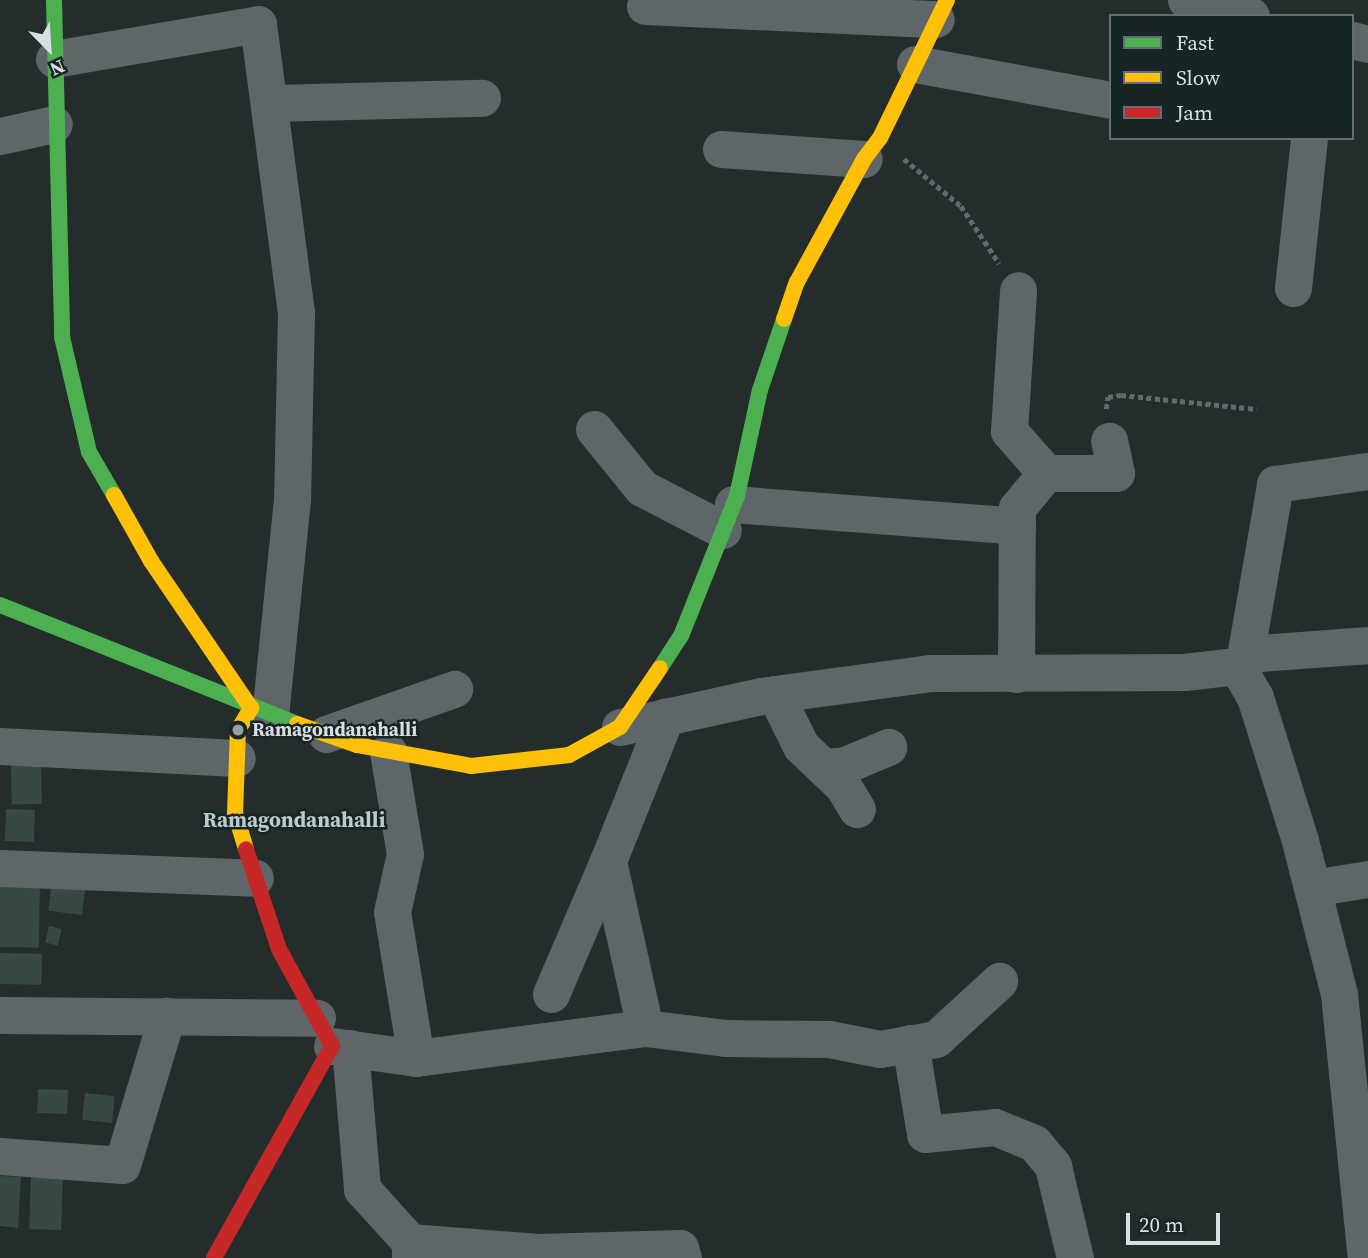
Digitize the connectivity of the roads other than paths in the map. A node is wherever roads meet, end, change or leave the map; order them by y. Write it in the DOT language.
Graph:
graph roads {
  1 [pos="54,0"];
  2 [pos="1186,0"];
  3 [pos="645,6"];
  4 [pos="942,10"];
  5 [pos="1243,14"];
  6 [pos="54,59"];
  7 [pos="915,64"];
  8 [pos="482,99"];
  9 [pos="1109,100"];
  10 [pos="271,103"];
  11 [pos="54,124"];
  12 [pos="0,136"];
  13 [pos="1309,140"];
  14 [pos="721,149"];
  15 [pos="872,149"];
  16 [pos="1293,288"];
  17 [pos="1018,290"];
  18 [pos="594,429"];
  19 [pos="1109,442"];
  20 [pos="1368,471"];
  21 [pos="1046,473"];
  22 [pos="728,517"];
  23 [pos="1017,526"];
  24 [pos="0,606"];
  25 [pos="1368,645"];
  26 [pos="1244,664"];
  27 [pos="1016,674"];
  28 [pos="454,689"];
  29 [pos="775,694"];
  30 [pos="261,711"];
  31 [pos="666,716"];
  32 [pos="620,727"];
  33 [pos="326,734"];
  34 [pos="0,746"];
  35 [pos="888,747"];
  36 [pos="388,751"];
  37 [pos="237,758"];
  38 [pos="824,767"];
  39 [pos="858,809"];
  40 [pos="608,861"];
  41 [pos="0,868"];
  42 [pos="255,878"];
  43 [pos="1368,878"];
  44 [pos="1312,888"];
  45 [pos="999,981"];
  46 [pos="1353,993"];
  47 [pos="551,995"];
  48 [pos="0,1015"];
  49 [pos="167,1016"];
  50 [pos="645,1028"];
  51 [pos="333,1037"];
  52 [pos="910,1043"];
  53 [pos="416,1058"];
  54 [pos="0,1156"];
  55 [pos="410,1250"];
  56 [pos="214,1258"];
  57 [pos="683,1258"];
  58 [pos="1075,1258"];
  59 [pos="1366,1258"];
  1 -- 6 [label="street"];
  2 -- 5 [label="street"];
  3 -- 4 [label="street"];
  4 -- 7 [label="street"];
  6 -- 10 [label="street"];
  6 -- 11 [label="street"];
  7 -- 9 [label="street"];
  7 -- 15 [label="street"];
  8 -- 10 [label="street"];
  10 -- 30 [label="street"];
  11 -- 12 [label="street"];
  11 -- 30 [label="street"];
  13 -- 16 [label="street"];
  14 -- 15 [label="street"];
  15 -- 22 [label="street"];
  17 -- 21 [label="street"];
  18 -- 22 [label="street"];
  19 -- 21 [label="street"];
  20 -- 26 [label="street"];
  21 -- 23 [label="street"];
  22 -- 23 [label="street"];
  22 -- 32 [label="street"];
  23 -- 27 [label="street"];
  24 -- 30 [label="street"];
  25 -- 26 [label="street"];
  26 -- 27 [label="street"];
  26 -- 44 [label="street"];
  27 -- 29 [label="street"];
  28 -- 33 [label="street"];
  29 -- 31 [label="street"];
  29 -- 38 [label="street"];
  30 -- 33 [label="street"];
  30 -- 37 [label="street"];
  31 -- 32 [label="street"];
  31 -- 40 [label="street"];
  32 -- 36 [label="street"];
  33 -- 36 [label="street"];
  34 -- 37 [label="street"];
  35 -- 38 [label="street"];
  36 -- 53 [label="street"];
  37 -- 42 [label="street"];
  38 -- 39 [label="street"];
  40 -- 47 [label="street"];
  40 -- 50 [label="street"];
  41 -- 42 [label="street"];
  42 -- 51 [label="street"];
  43 -- 44 [label="street"];
  44 -- 46 [label="street"];
  45 -- 52 [label="street"];
  46 -- 59 [label="street"];
  48 -- 49 [label="street"];
  49 -- 51 [label="street"];
  49 -- 54 [label="street"];
  50 -- 52 [label="street"];
  50 -- 53 [label="street"];
  51 -- 53 [label="street"];
  51 -- 55 [label="street"];
  51 -- 56 [label="street"];
  52 -- 58 [label="street"];
  55 -- 57 [label="street"];
}
